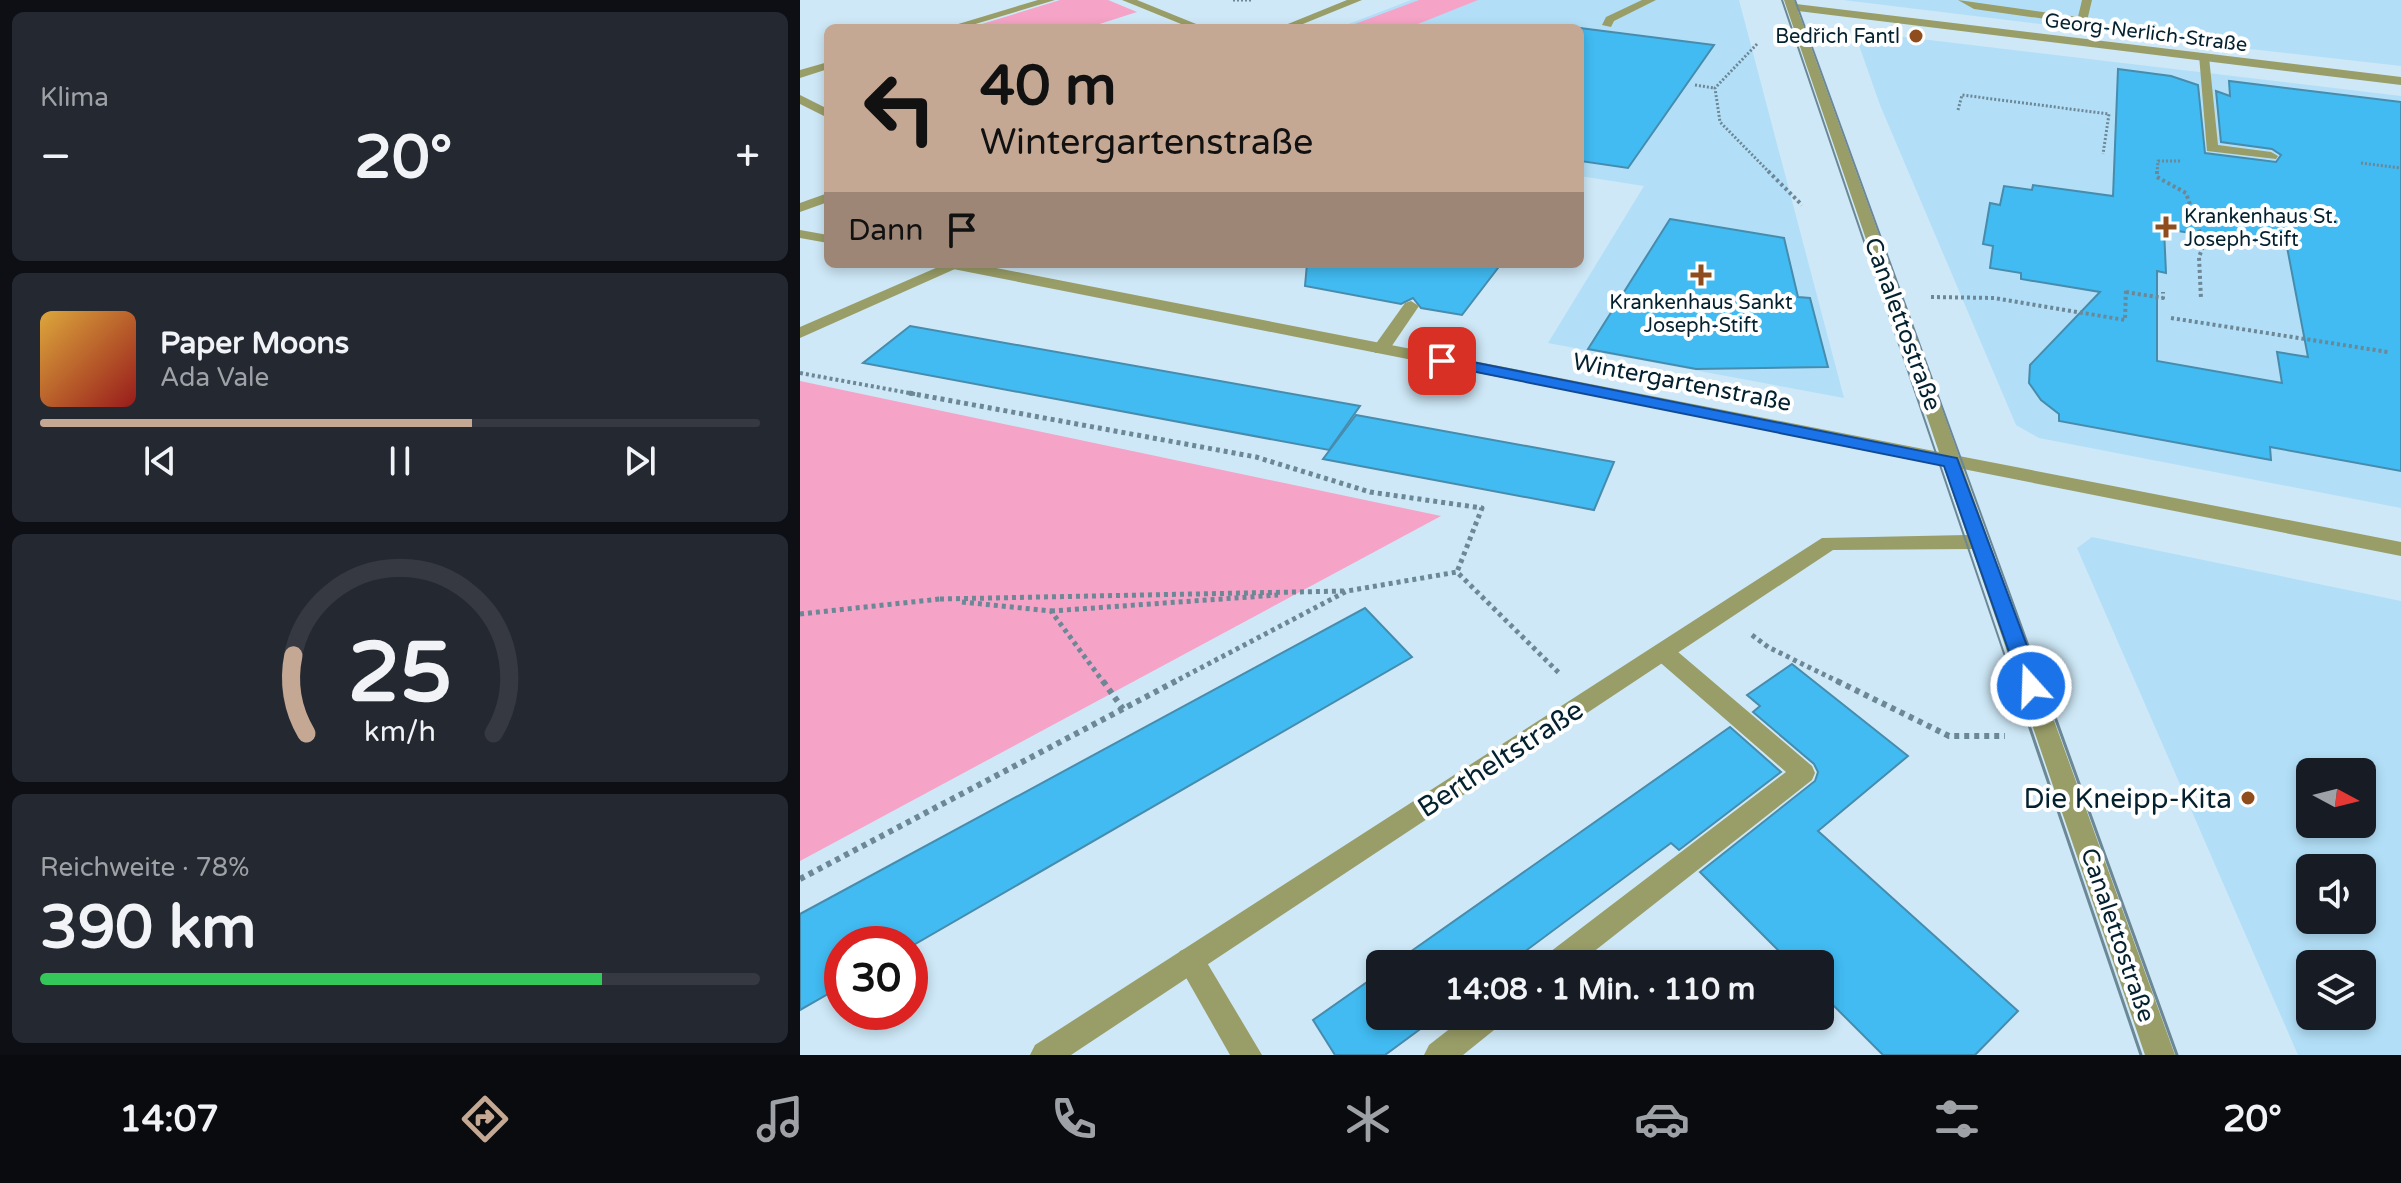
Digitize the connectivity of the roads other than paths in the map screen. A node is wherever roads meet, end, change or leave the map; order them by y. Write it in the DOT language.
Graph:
graph roads {
  1 [pos="1050,0"];
  2 [pos="1127,0"];
  3 [pos="1357,0"];
  4 [pos="1651,0"];
  5 [pos="1963,0"];
  6 [pos="2087,0"];
  7 [pos="1790,3"];
  8 [pos="2082,21"];
  9 [pos="964,24"];
  10 [pos="1190,24"];
  11 [pos="1294,24"];
  12 [pos="1607,25"];
  13 [pos="2067,40"];
  14 [pos="2203,57"];
  15 [pos="824,66"];
  16 [pos="800,74"];
  17 [pos="2401,81"];
  18 [pos="800,99"];
  19 [pos="824,112"];
  20 [pos="2271,156"];
  21 [pos="824,199"];
  22 [pos="800,208"];
  23 [pos="800,234"];
  24 [pos="824,238"];
  25 [pos="945,268"];
  26 [pos="974,268"];
  27 [pos="1411,306"];
  28 [pos="800,333"];
  29 [pos="1381,349"];
  30 [pos="1951,462"];
  31 [pos="1981,542"];
  32 [pos="2401,549"];
  33 [pos="1663,652"];
  34 [pos="1574,950"];
  35 [pos="1190,960"];
  36 [pos="1471,1030"];
  37 [pos="1045,1055"];
  38 [pos="1247,1055"];
  39 [pos="1439,1055"];
  40 [pos="2160,1055"];
  1 -- 9 [label="street"];
  2 -- 10 [label="street"];
  3 -- 11 [label="street"];
  4 -- 12 [label="street"];
  5 -- 8 [label="street"];
  6 -- 8 [label="street"];
  7 -- 13 [label="street, Georg-Nerlich-Straße"];
  7 -- 30 [label="street, Canalettostraße"];
  8 -- 13 [label="street"];
  13 -- 14 [label="street, Georg-Nerlich-Straße"];
  14 -- 17 [label="street, Georg-Nerlich-Straße"];
  14 -- 20 [label="street"];
  15 -- 16 [label="street"];
  18 -- 19 [label="street"];
  21 -- 22 [label="street"];
  23 -- 24 [label="street"];
  25 -- 28 [label="street"];
  26 -- 29 [label="street, Wintergartenstraße"];
  27 -- 29 [label="street"];
  29 -- 30 [label="street, Wintergartenstraße"];
  30 -- 31 [label="street, Canalettostraße"];
  30 -- 32 [label="street, Wintergartenstraße"];
  31 -- 33 [label="street, Bertheltstraße"];
  31 -- 40 [label="street, Canalettostraße"];
  33 -- 34 [label="street"];
  33 -- 35 [label="street, Bertheltstraße"];
  35 -- 37 [label="street, Bertheltstraße"];
  35 -- 38 [label="street"];
  36 -- 39 [label="street"];
}
